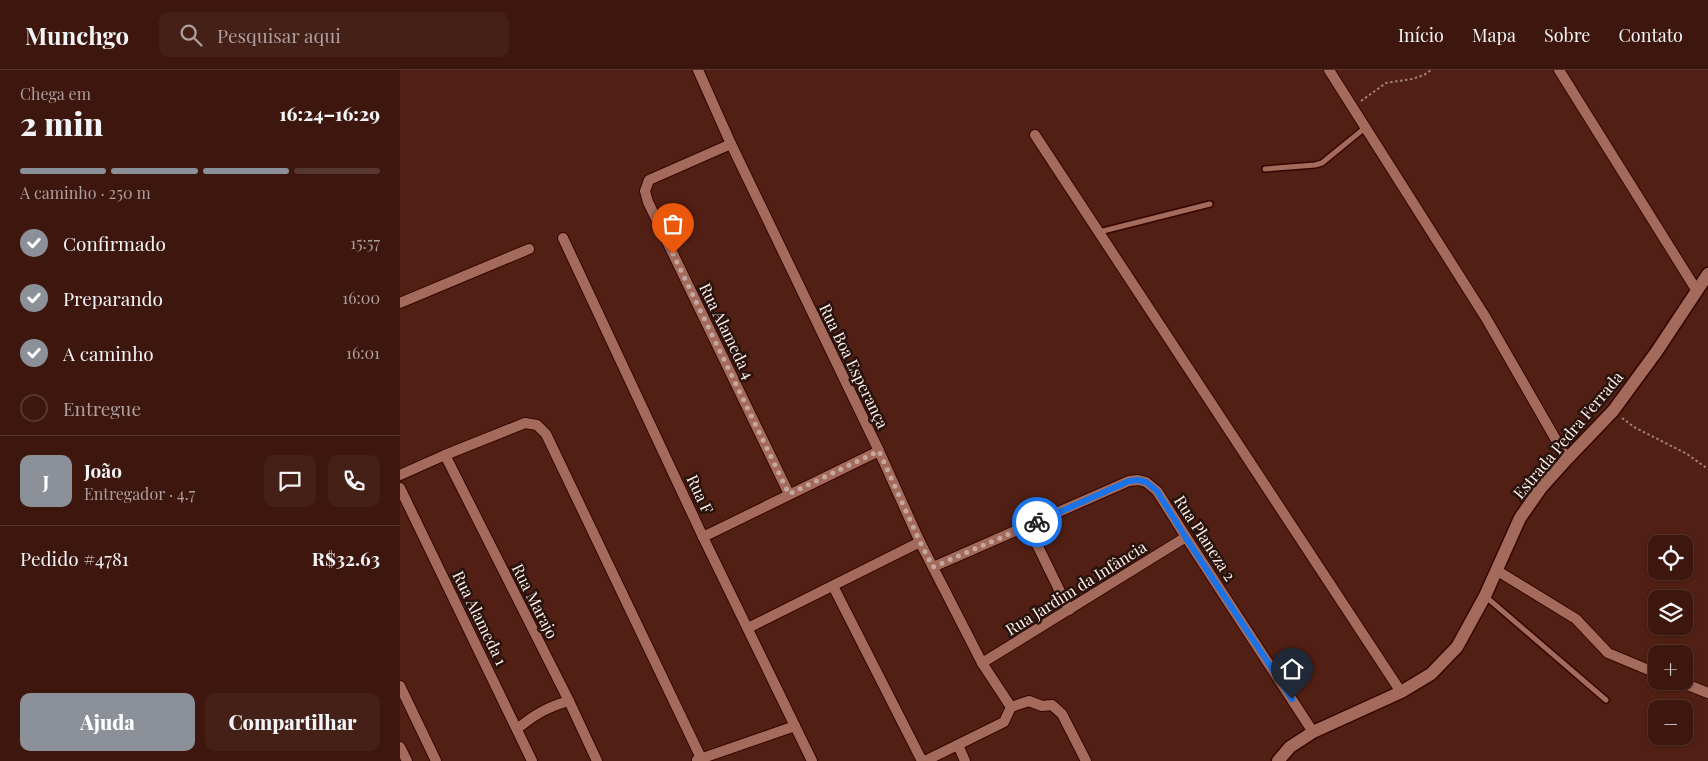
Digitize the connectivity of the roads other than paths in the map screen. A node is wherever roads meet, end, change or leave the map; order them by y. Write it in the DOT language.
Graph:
graph roads {
  1 [pos="698,70"];
  2 [pos="1329,70"];
  3 [pos="1559,70"];
  4 [pos="1366,127"];
  5 [pos="1036,135"];
  6 [pos="731,144"];
  7 [pos="1265,169"];
  8 [pos="1210,204"];
  9 [pos="1099,232"];
  10 [pos="563,238"];
  11 [pos="529,249"];
  12 [pos="1708,274"];
  13 [pos="1697,291"];
  14 [pos="400,302"];
  15 [pos="879,451"];
  16 [pos="444,454"];
  17 [pos="1566,459"];
  18 [pos="400,475"];
  19 [pos="400,488"];
  20 [pos="789,494"];
  21 [pos="1028,526"];
  22 [pos="703,537"];
  23 [pos="1186,538"];
  24 [pos="920,542"];
  25 [pos="933,567"];
  26 [pos="1496,570"];
  27 [pos="833,586"];
  28 [pos="1485,596"];
  29 [pos="1069,610"];
  30 [pos="748,628"];
  31 [pos="982,663"];
  32 [pos="1648,670"];
  33 [pos="400,686"];
  34 [pos="1693,687"];
  35 [pos="1401,692"];
  36 [pos="1708,693"];
  37 [pos="1606,700"];
  38 [pos="569,701"];
  39 [pos="404,705"];
  40 [pos="1011,707"];
  41 [pos="795,726"];
  42 [pos="517,729"];
  43 [pos="1313,732"];
  44 [pos="958,745"];
  45 [pos="400,746"];
  46 [pos="698,759"];
  47 [pos="407,761"];
  48 [pos="436,761"];
  49 [pos="532,761"];
  50 [pos="597,761"];
  51 [pos="812,761"];
  52 [pos="924,761"];
  53 [pos="965,761"];
  54 [pos="1086,761"];
  55 [pos="1278,761"];
  1 -- 6 [label="street, Rua Boa Esperança"];
  2 -- 4 [label="street"];
  3 -- 13 [label="street"];
  4 -- 7 [label="lane"];
  4 -- 17 [label="street"];
  5 -- 9 [label="street"];
  6 -- 15 [label="street, Rua Boa Esperança"];
  6 -- 20 [label="street, Rua Alameda 4"];
  8 -- 9 [label="lane"];
  9 -- 35 [label="street"];
  10 -- 22 [label="street, Rua F"];
  11 -- 14 [label="street"];
  12 -- 13 [label="street, Estrada Pedra Ferrada"];
  13 -- 17 [label="street, Estrada Pedra Ferrada"];
  15 -- 20 [label="street"];
  15 -- 24 [label="street, Rua Boa Esperança"];
  16 -- 18 [label="street"];
  16 -- 38 [label="street, Rua Marajo"];
  16 -- 46 [label="street"];
  17 -- 26 [label="street, Estrada Pedra Ferrada"];
  19 -- 42 [label="street, Rua Alameda 1"];
  20 -- 22 [label="street"];
  21 -- 23 [label="street, Rua Planeza 2"];
  21 -- 25 [label="street, Rua Planeza 2"];
  21 -- 29 [label="street"];
  22 -- 30 [label="street, Rua F"];
  23 -- 29 [label="street, Rua Jardim da Infância"];
  23 -- 43 [label="street, Rua Planeza 2"];
  24 -- 25 [label="street, Rua Boa Esperança"];
  24 -- 27 [label="street"];
  25 -- 31 [label="street, Rua Boa Esperança"];
  26 -- 28 [label="street, Estrada Pedra Ferrada"];
  26 -- 32 [label="street"];
  27 -- 30 [label="street"];
  27 -- 52 [label="street"];
  28 -- 35 [label="street, Estrada Pedra Ferrada"];
  28 -- 37 [label="lane"];
  29 -- 31 [label="street, Rua Jardim da Infância"];
  30 -- 41 [label="street, Rua F"];
  31 -- 40 [label="street, Rua Boa Esperança"];
  33 -- 39 [label="street"];
  34 -- 36 [label="street"];
  35 -- 43 [label="street, Estrada Pedra Ferrada"];
  38 -- 42 [label="street"];
  38 -- 50 [label="street, Rua Marajo"];
  39 -- 48 [label="street"];
  40 -- 44 [label="street"];
  40 -- 54 [label="street"];
  41 -- 46 [label="street"];
  41 -- 51 [label="street, Rua F"];
  42 -- 49 [label="street, Rua Alameda 1"];
  43 -- 55 [label="street, Estrada Pedra Ferrada"];
  44 -- 52 [label="street"];
  44 -- 53 [label="street"];
  45 -- 47 [label="street"];
}
